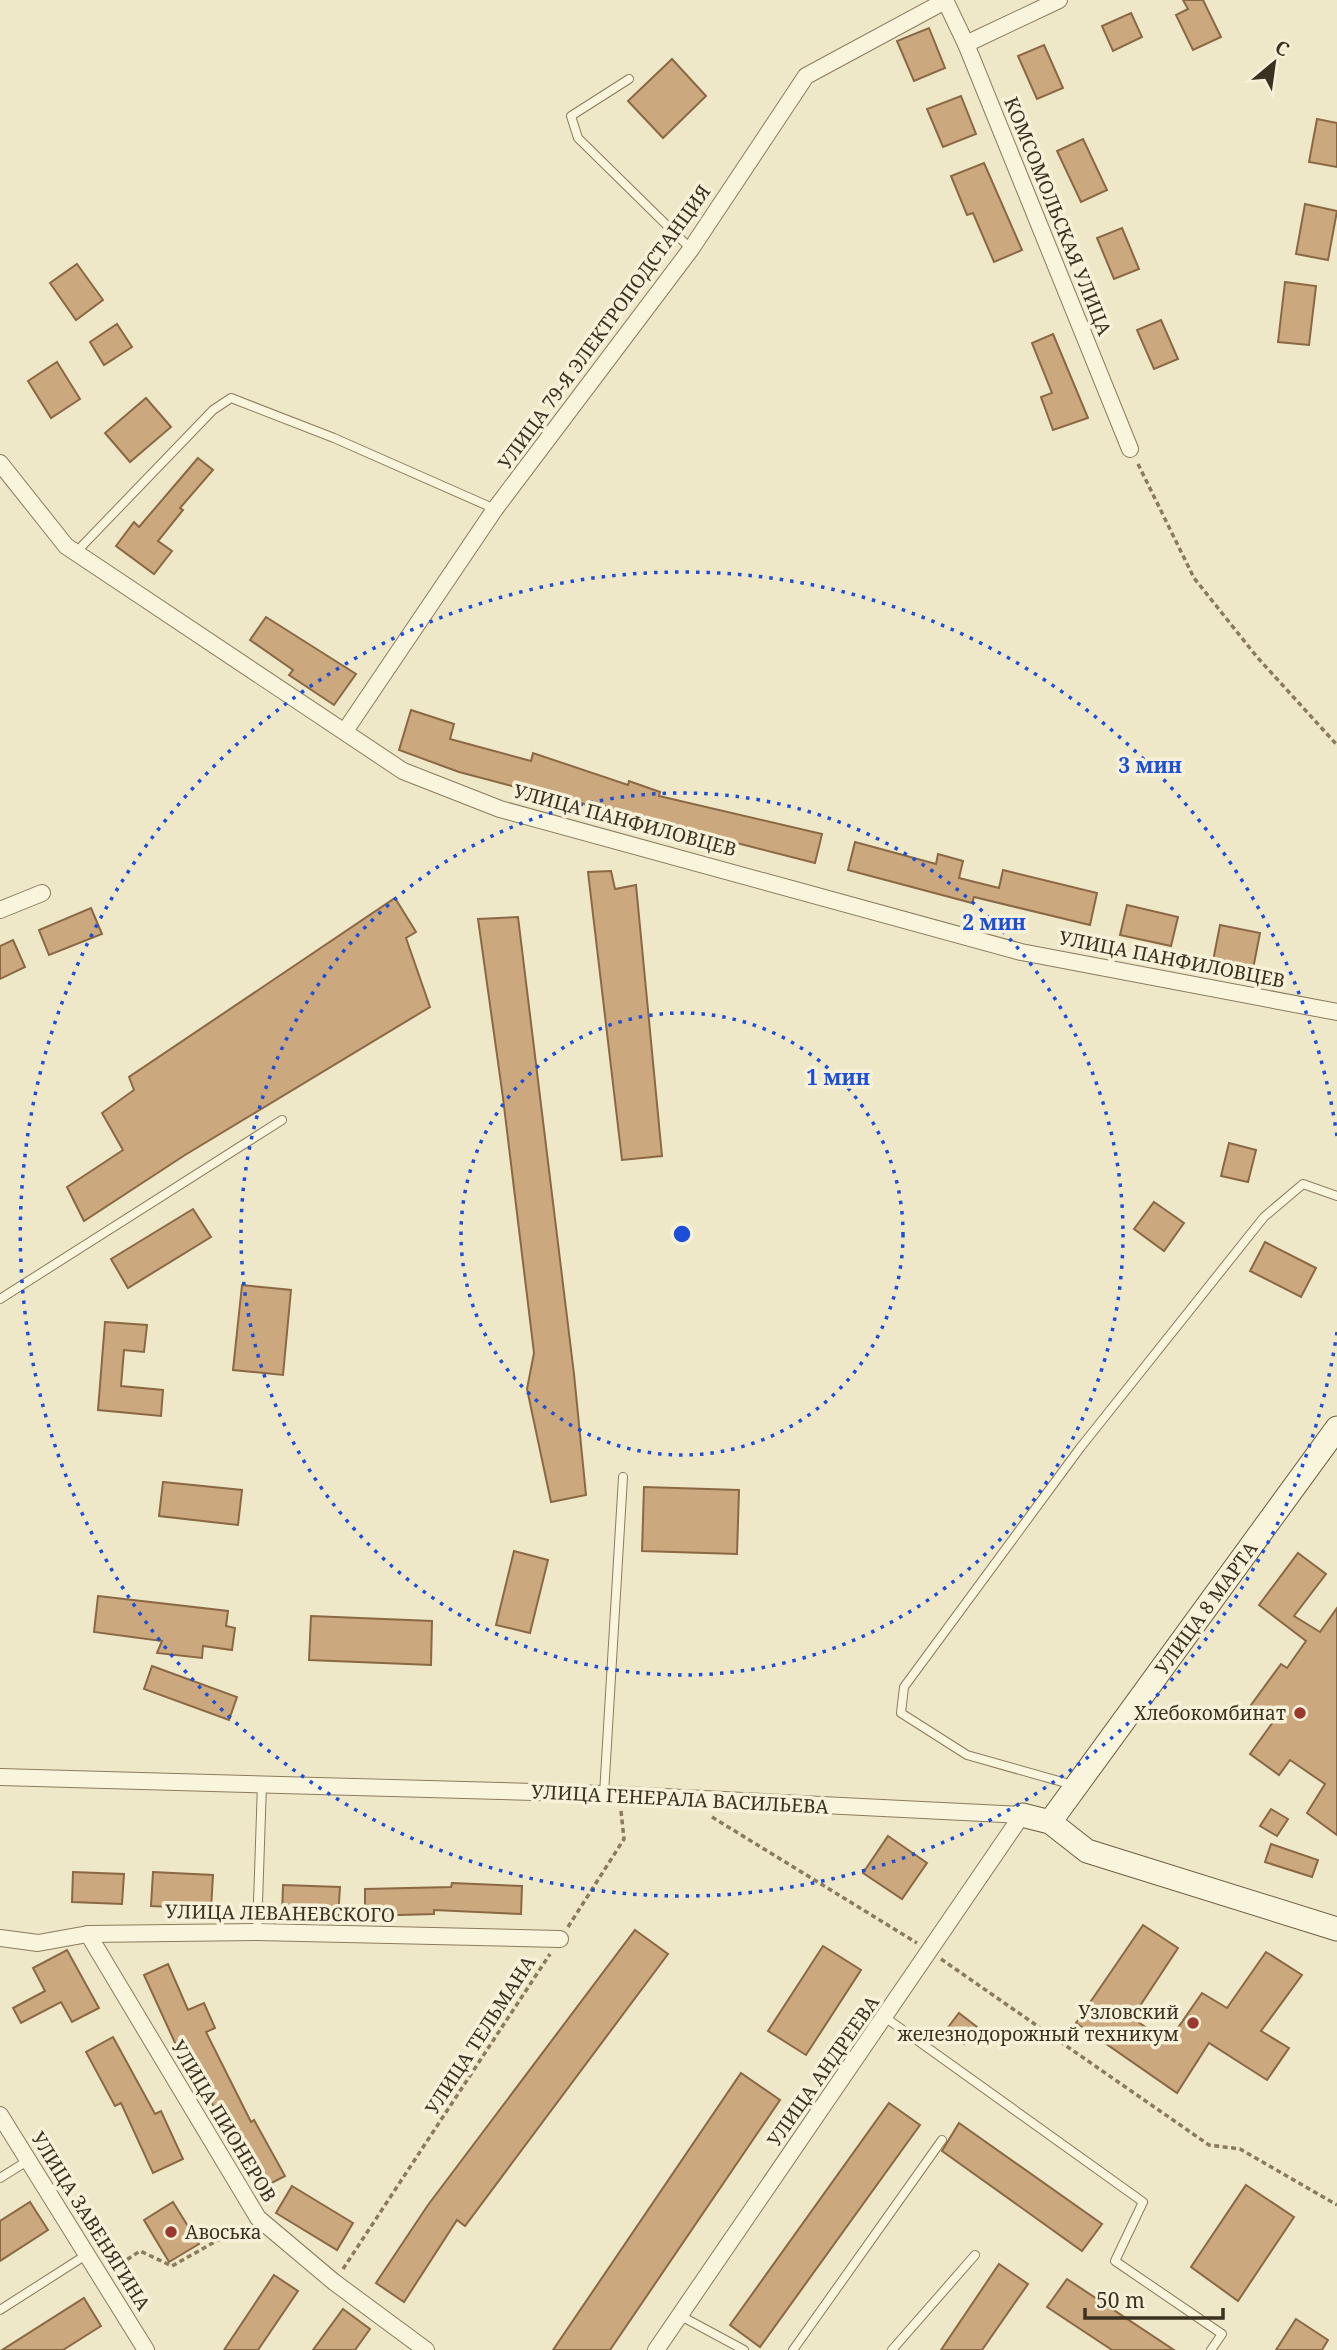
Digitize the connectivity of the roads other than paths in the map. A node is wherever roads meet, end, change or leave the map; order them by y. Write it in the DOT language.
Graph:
graph roads {
  1 [pos="945,0"];
  2 [pos="1059,0"];
  3 [pos="966,44"];
  4 [pos="629,79"];
  5 [pos="691,249"];
  6 [pos="1130,449"];
  7 [pos="0,463"];
  8 [pos="495,509"];
  9 [pos="82,545"];
  10 [pos="345,731"];
  11 [pos="42,893"];
  12 [pos="0,910"];
  13 [pos="1337,1012"];
  14 [pos="282,1120"];
  15 [pos="1337,1196"];
  16 [pos="0,1299"];
  17 [pos="1337,1428"];
  18 [pos="623,1477"];
  19 [pos="0,1777"];
  20 [pos="261,1784"];
  21 [pos="1076,1786"];
  22 [pos="611,1795"];
  23 [pos="1022,1815"];
  24 [pos="1050,1822"];
  25 [pos="1337,1929"];
  26 [pos="257,1932"];
  27 [pos="88,1934"];
  28 [pos="0,1938"];
  29 [pos="560,1939"];
  30 [pos="886,2018"];
  31 [pos="0,2115"];
  32 [pos="942,2140"];
  33 [pos="29,2160"];
  34 [pos="0,2178"];
  35 [pos="86,2255"];
  36 [pos="975,2255"];
  37 [pos="0,2310"];
  38 [pos="679,2315"];
  39 [pos="146,2350"];
  40 [pos="426,2350"];
  41 [pos="656,2350"];
  42 [pos="744,2350"];
  43 [pos="793,2350"];
  44 [pos="892,2350"];
  45 [pos="1212,2350"];
  1 -- 3 [label="street, КОМСОМОЛЬСКАЯ УЛИЦА"];
  1 -- 5 [label="street, УЛИЦА 79-Я ЭЛЕКТРОПОДСТАНЦИЯ"];
  2 -- 3 [label="street"];
  3 -- 6 [label="street, КОМСОМОЛЬСКАЯ УЛИЦА"];
  4 -- 5 [label="lane"];
  5 -- 8 [label="street, УЛИЦА 79-Я ЭЛЕКТРОПОДСТАНЦИЯ"];
  7 -- 10 [label="street, УЛИЦА ПАНФИЛОВЦЕВ"];
  8 -- 9 [label="lane"];
  8 -- 10 [label="street, УЛИЦА 79-Я ЭЛЕКТРОПОДСТАНЦИЯ"];
  10 -- 13 [label="street, УЛИЦА ПАНФИЛОВЦЕВ"];
  11 -- 12 [label="street"];
  14 -- 16 [label="lane"];
  15 -- 21 [label="lane"];
  17 -- 21 [label="main road, УЛИЦА 8 МАРТА"];
  18 -- 22 [label="lane"];
  19 -- 20 [label="street, УЛИЦА ГЕНЕРАЛА ВАСИЛЬЕВА"];
  20 -- 22 [label="street, УЛИЦА ГЕНЕРАЛА ВАСИЛЬЕВА"];
  20 -- 26 [label="lane"];
  21 -- 24 [label="main road, УЛИЦА 8 МАРТА"];
  22 -- 23 [label="street, УЛИЦА ГЕНЕРАЛА ВАСИЛЬЕВА"];
  23 -- 24 [label="main road, УЛИЦА ГЕНЕРАЛА ВАСИЛЬЕВА"];
  23 -- 30 [label="street, УЛИЦА АНДРЕЕВА"];
  24 -- 25 [label="main road, УЛИЦА ГЕНЕРАЛА ВАСИЛЬЕВА"];
  26 -- 27 [label="street, УЛИЦА ЛЕВАНЕВСКОГО"];
  26 -- 29 [label="street, УЛИЦА ЛЕВАНЕВСКОГО"];
  27 -- 28 [label="street, УЛИЦА ЛЕВАНЕВСКОГО"];
  27 -- 40 [label="street, УЛИЦА ПИОНЕРОВ"];
  30 -- 38 [label="street, УЛИЦА АНДРЕЕВА"];
  30 -- 45 [label="lane"];
  31 -- 33 [label="street, УЛИЦА ЗАВЕНЯГИНА"];
  32 -- 43 [label="lane"];
  33 -- 34 [label="lane"];
  33 -- 35 [label="street, УЛИЦА ЗАВЕНЯГИНА"];
  35 -- 37 [label="lane"];
  35 -- 39 [label="street, УЛИЦА ЗАВЕНЯГИНА"];
  36 -- 44 [label="lane"];
  38 -- 41 [label="street, УЛИЦА АНДРЕЕВА"];
  38 -- 42 [label="lane"];
}
